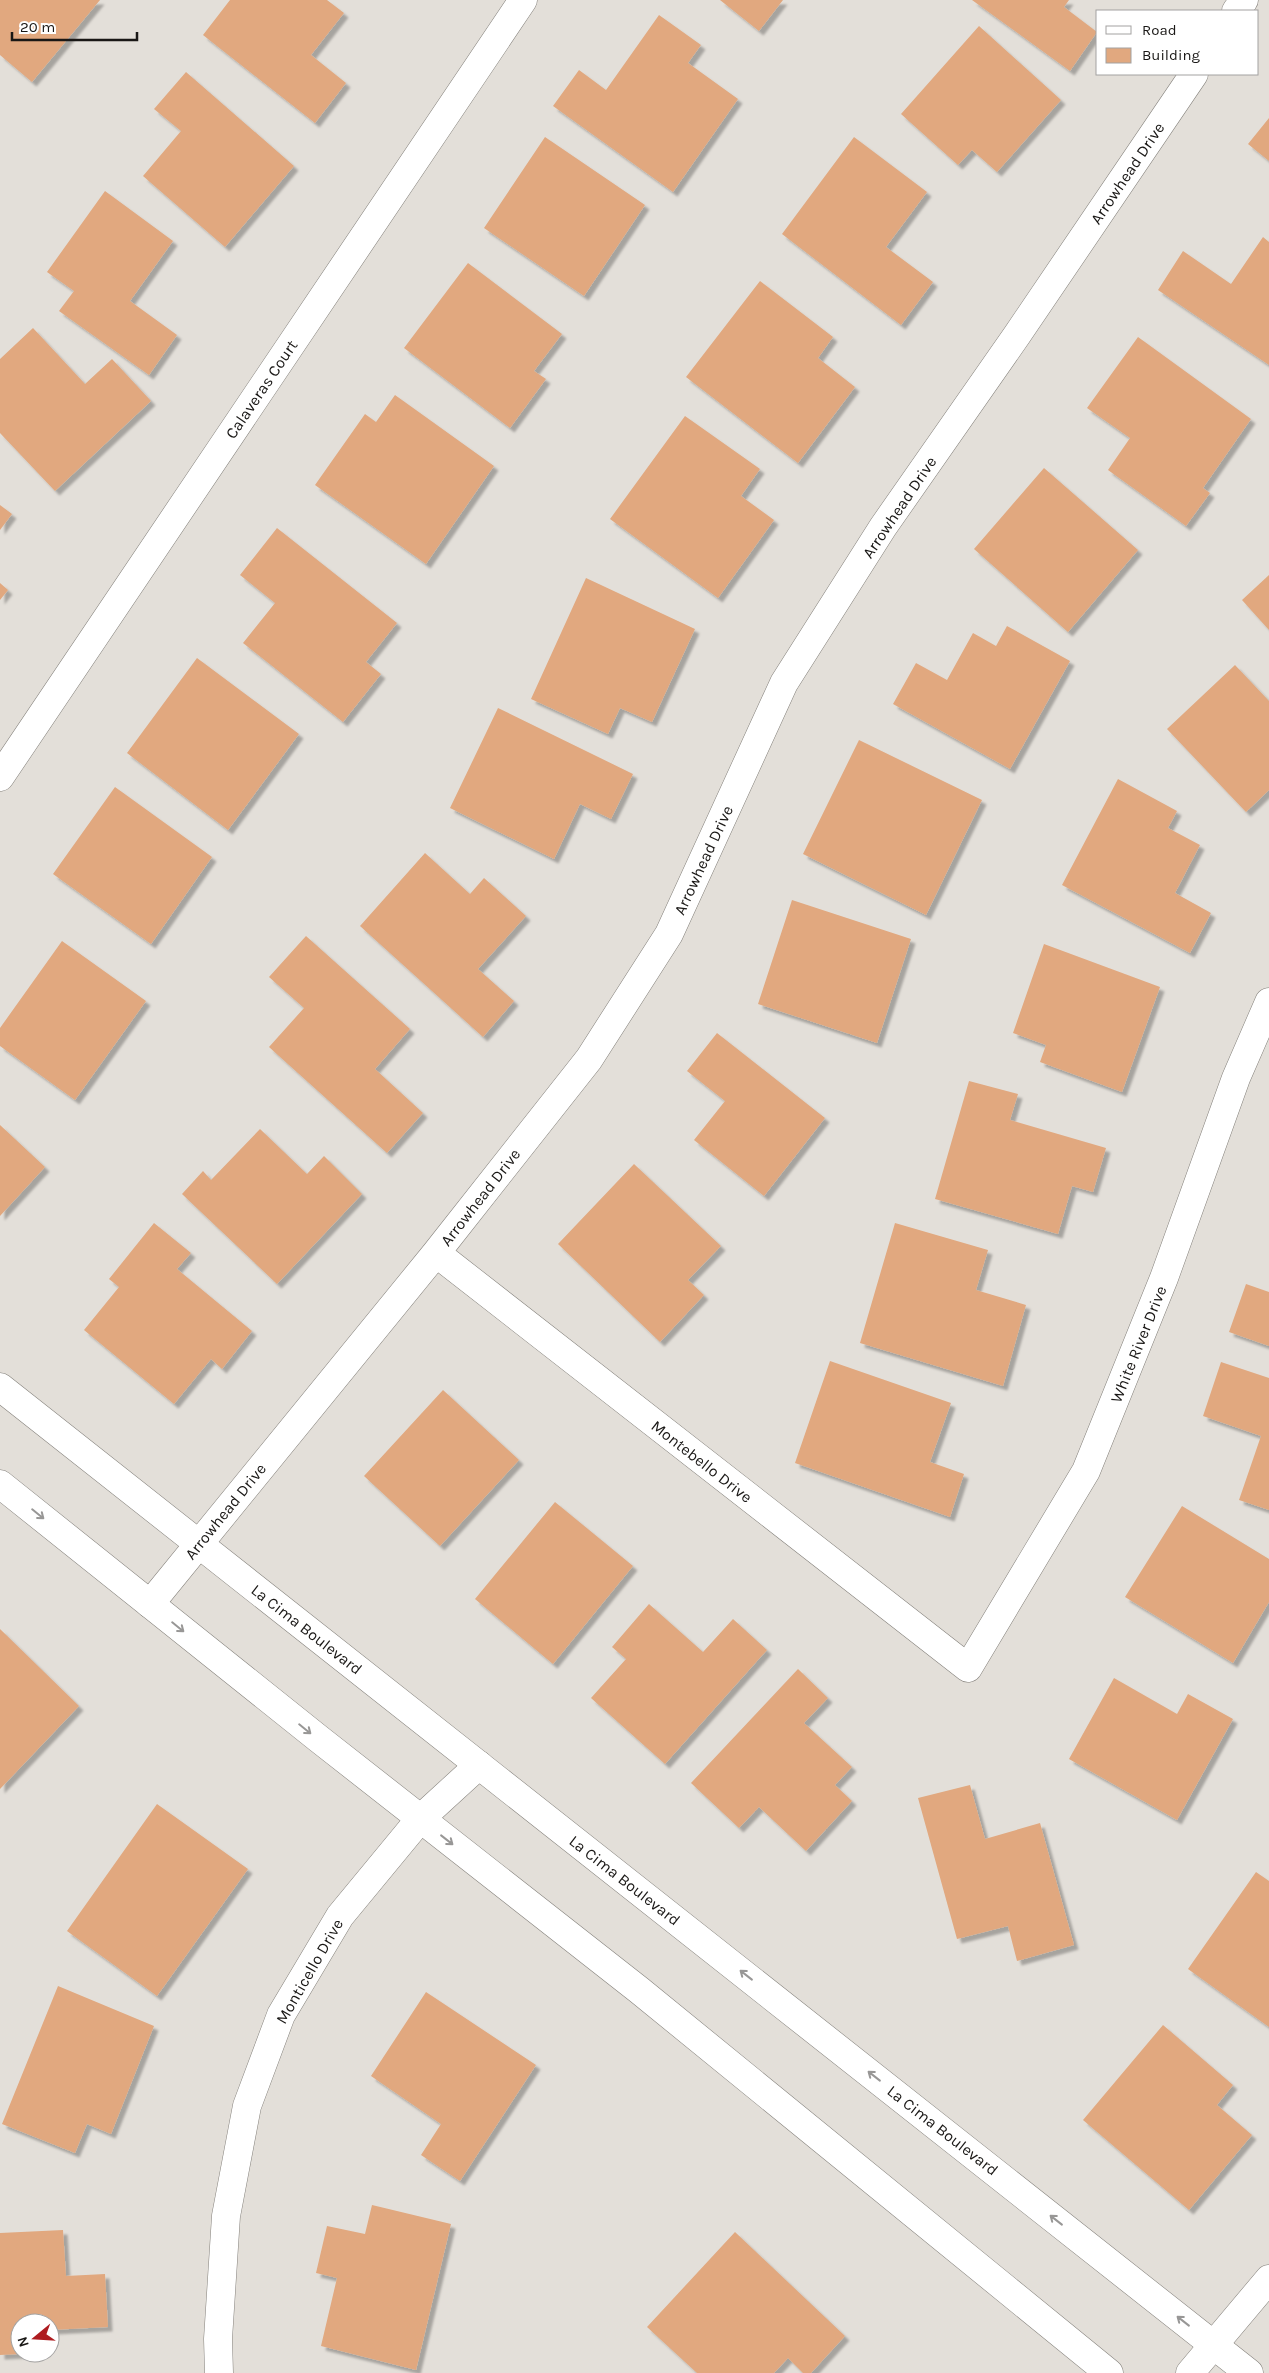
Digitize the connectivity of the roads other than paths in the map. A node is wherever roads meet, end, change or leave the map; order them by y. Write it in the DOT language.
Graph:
graph roads {
  1 [pos="523,0"];
  2 [pos="1193,75"];
  3 [pos="0,777"];
  4 [pos="1269,1002"];
  5 [pos="436,1253"];
  6 [pos="0,1387"];
  7 [pos="0,1484"];
  8 [pos="198,1543"];
  9 [pos="150,1604"];
  10 [pos="968,1668"];
  11 [pos="479,1765"];
  12 [pos="420,1819"];
  13 [pos="1269,2279"];
  14 [pos="1215,2346"];
  15 [pos="219,2373"];
  16 [pos="1109,2373"];
  17 [pos="1190,2373"];
  18 [pos="1249,2373"];
  1 -- 3 [label="street, Calaveras Court"];
  2 -- 5 [label="street, Arrowhead Drive"];
  4 -- 10 [label="street, White River Drive"];
  5 -- 8 [label="street, Arrowhead Drive"];
  5 -- 10 [label="street, Montebello Drive"];
  6 -- 8 [label="street, La Cima Boulevard"];
  7 -- 9 [label="street, one-way"];
  8 -- 9 [label="street, Arrowhead Drive"];
  8 -- 11 [label="street, La Cima Boulevard"];
  9 -- 12 [label="street, one-way"];
  11 -- 12 [label="street, Monticello Drive"];
  14 -- 11 [label="street, La Cima Boulevard, one-way"];
  12 -- 15 [label="street, Monticello Drive"];
  12 -- 16 [label="street, one-way"];
  13 -- 14 [label="street"];
  14 -- 17 [label="street"];
  14 -- 18 [label="street, La Cima Boulevard"];
}
